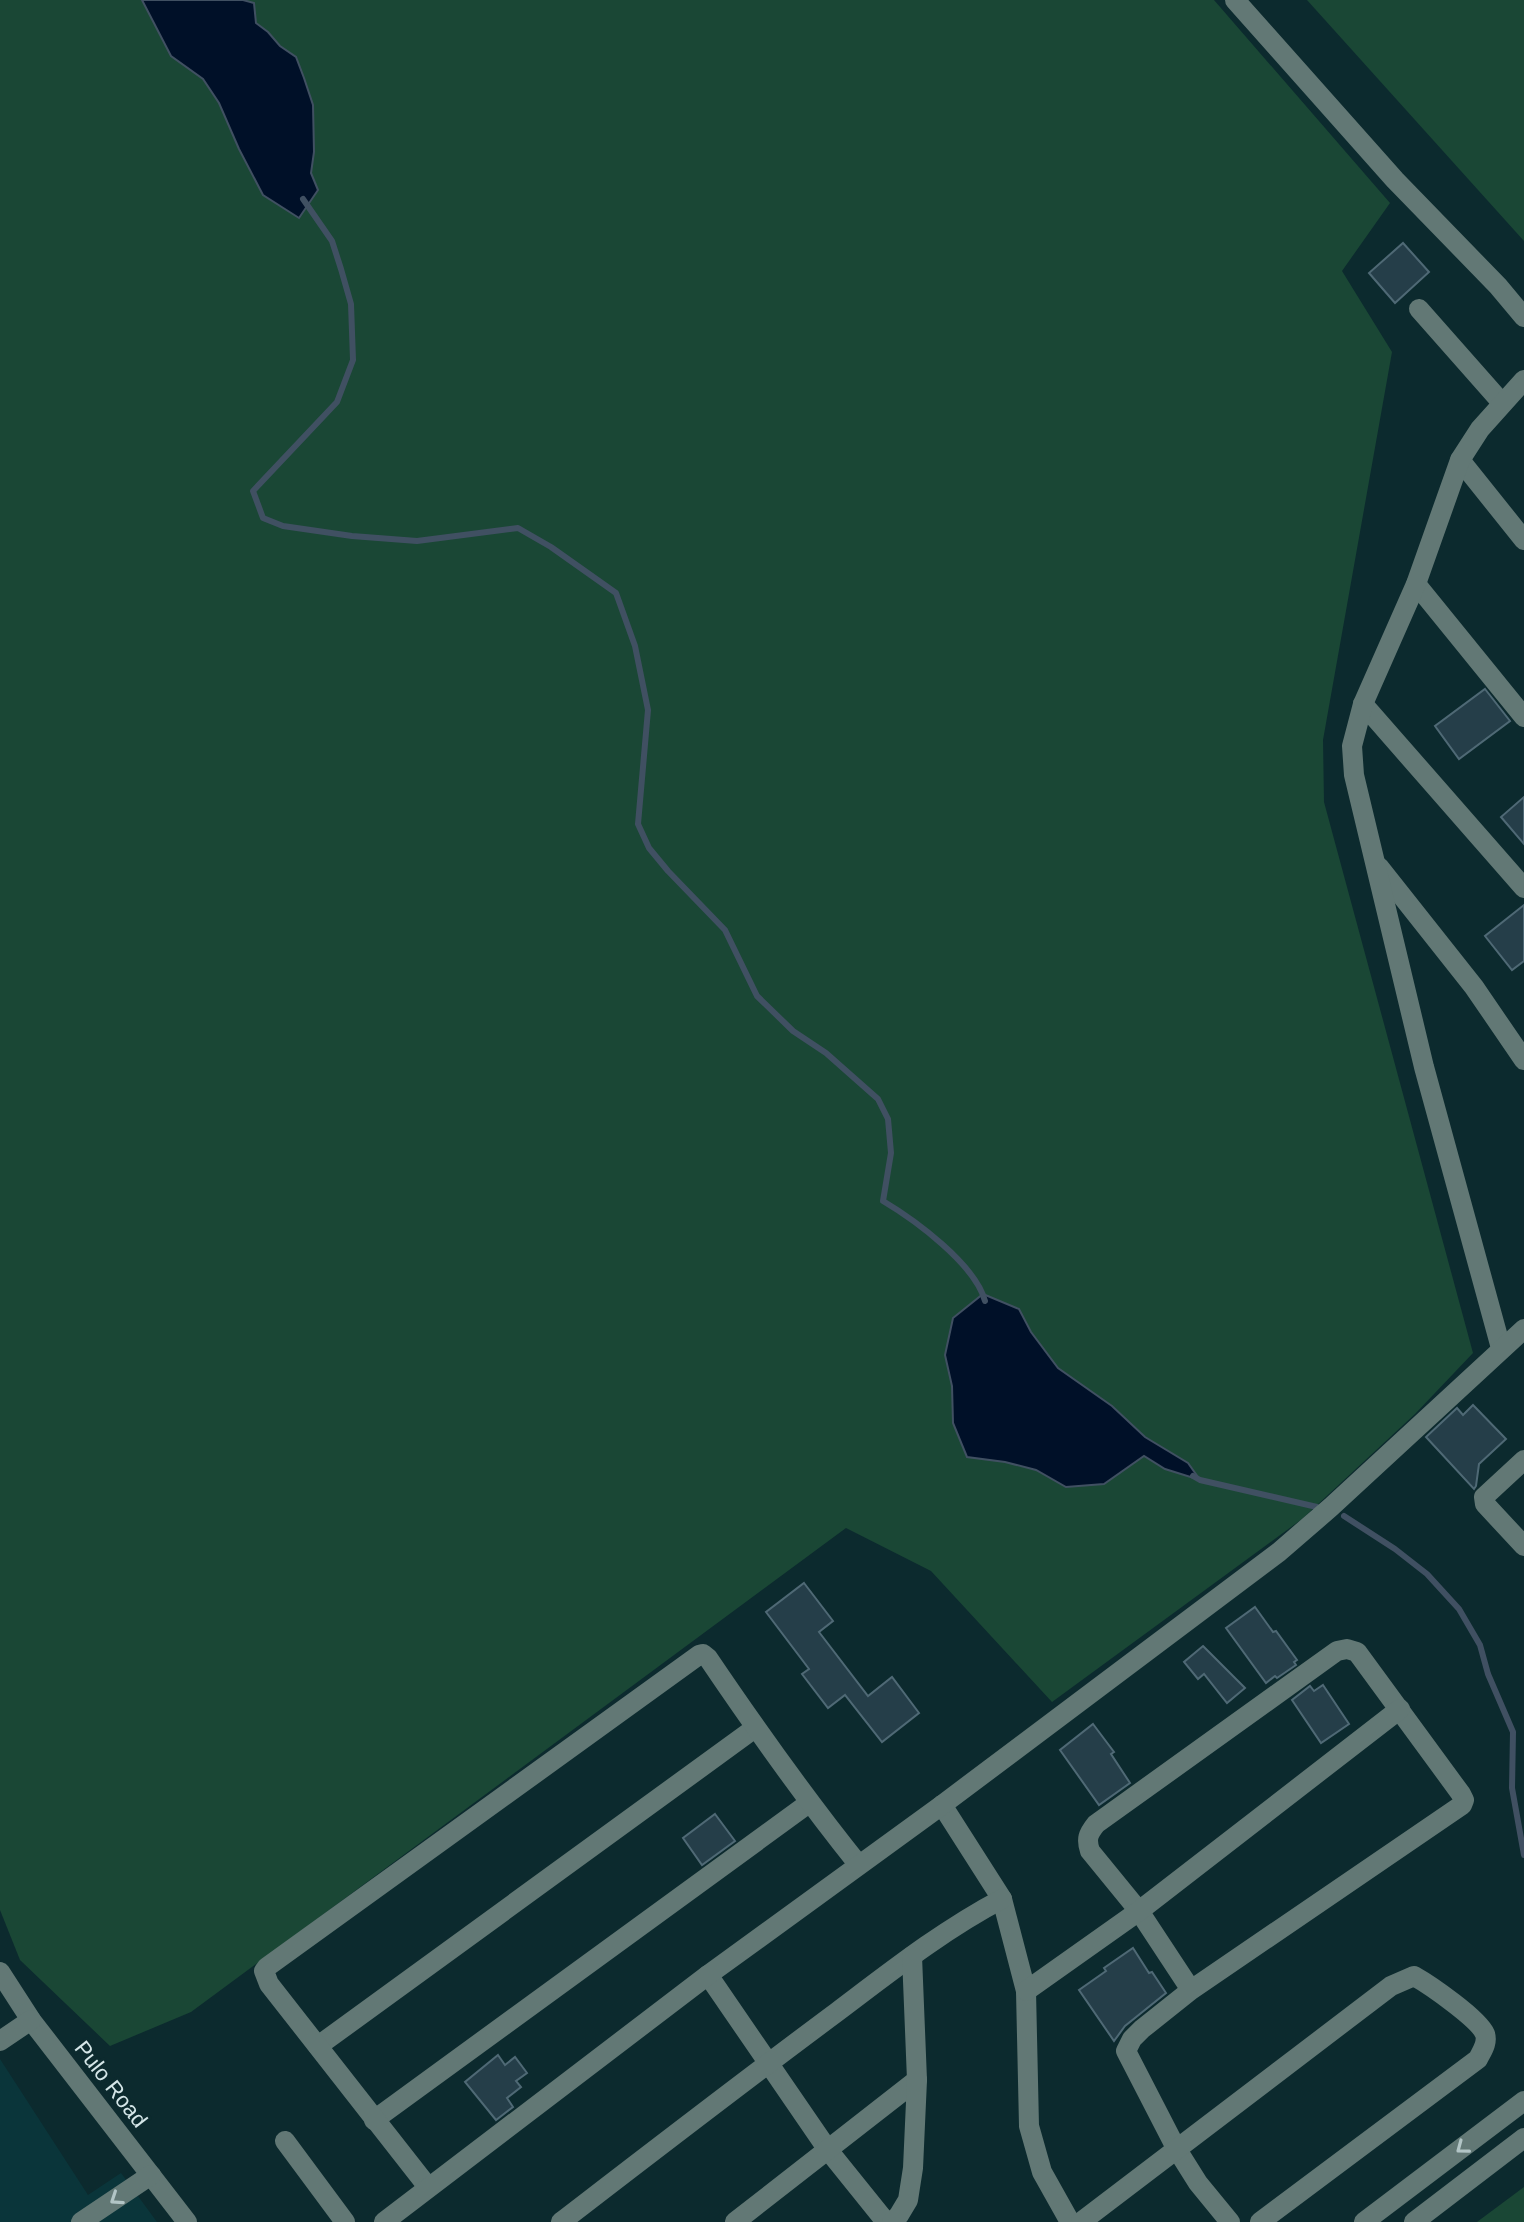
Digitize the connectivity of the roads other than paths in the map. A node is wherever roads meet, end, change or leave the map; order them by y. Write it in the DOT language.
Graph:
graph roads {
  1 [pos="1235,0"];
  2 [pos="1498,286"];
  3 [pos="1524,304"];
  4 [pos="1419,309"];
  5 [pos="1524,317"];
  6 [pos="1524,380"];
  7 [pos="1502,403"];
  8 [pos="1460,460"];
  9 [pos="1524,540"];
  10 [pos="1416,584"];
  11 [pos="1363,704"];
  12 [pos="1524,717"];
  13 [pos="1374,861"];
  14 [pos="1524,888"];
  15 [pos="1524,1060"];
  16 [pos="1524,1329"];
  17 [pos="1501,1348"];
  18 [pos="1524,1460"];
  19 [pos="1524,1546"];
  20 [pos="1400,1709"];
  21 [pos="755,1728"];
  22 [pos="809,1803"];
  23 [pos="942,1805"];
  24 [pos="858,1864"];
  25 [pos="1002,1899"];
  26 [pos="1139,1911"];
  27 [pos="912,1956"];
  28 [pos="0,1972"];
  29 [pos="708,1975"];
  30 [pos="1191,1990"];
  31 [pos="1026,1991"];
  32 [pos="31,2020"];
  33 [pos="0,2041"];
  34 [pos="318,2046"];
  35 [pos="768,2063"];
  36 [pos="917,2080"];
  37 [pos="1524,2101"];
  38 [pos="374,2120"];
  39 [pos="1524,2138"];
  40 [pos="285,2141"];
  41 [pos="1176,2148"];
  42 [pos="828,2150"];
  43 [pos="151,2175"];
  44 [pos="428,2187"];
  45 [pos="185,2221"];
  46 [pos="81,2222"];
  47 [pos="345,2222"];
  48 [pos="384,2222"];
  49 [pos="561,2222"];
  50 [pos="735,2222"];
  51 [pos="889,2222"];
  52 [pos="1070,2222"];
  53 [pos="1081,2222"];
  54 [pos="1230,2222"];
  55 [pos="1260,2222"];
  56 [pos="1364,2222"];
  57 [pos="1414,2222"];
  1 -- 2 [label="street"];
  2 -- 3 [label="street"];
  2 -- 5 [label="street"];
  4 -- 7 [label="street"];
  6 -- 7 [label="street"];
  7 -- 8 [label="street"];
  8 -- 9 [label="street"];
  8 -- 10 [label="street"];
  10 -- 11 [label="street"];
  10 -- 12 [label="street"];
  11 -- 13 [label="street"];
  11 -- 14 [label="street"];
  13 -- 15 [label="street"];
  13 -- 17 [label="street"];
  16 -- 17 [label="street"];
  17 -- 23 [label="street"];
  18 -- 19 [label="street"];
  20 -- 26 [label="street"];
  20 -- 26 [label="street"];
  20 -- 30 [label="street"];
  21 -- 22 [label="street"];
  21 -- 34 [label="street"];
  21 -- 34 [label="street"];
  22 -- 24 [label="street"];
  22 -- 38 [label="street"];
  23 -- 24 [label="street"];
  23 -- 25 [label="street"];
  24 -- 29 [label="street"];
  25 -- 27 [label="street"];
  25 -- 31 [label="street"];
  26 -- 30 [label="street"];
  26 -- 31 [label="street"];
  27 -- 35 [label="street"];
  27 -- 36 [label="street"];
  28 -- 32 [label="street, Pulo Road"];
  29 -- 35 [label="street"];
  29 -- 44 [label="street"];
  30 -- 41 [label="street"];
  31 -- 52 [label="street"];
  32 -- 33 [label="street"];
  32 -- 43 [label="street, Pulo Road"];
  34 -- 38 [label="street"];
  35 -- 42 [label="street"];
  35 -- 49 [label="street"];
  36 -- 42 [label="street"];
  36 -- 51 [label="street"];
  37 -- 56 [label="street, one-way"];
  38 -- 44 [label="street"];
  39 -- 57 [label="street"];
  40 -- 47 [label="street"];
  41 -- 53 [label="street"];
  41 -- 54 [label="street"];
  41 -- 55 [label="street"];
  42 -- 50 [label="street"];
  42 -- 51 [label="street"];
  43 -- 45 [label="street, Pulo Road"];
  43 -- 46 [label="street, one-way"];
  44 -- 48 [label="street"];
}
